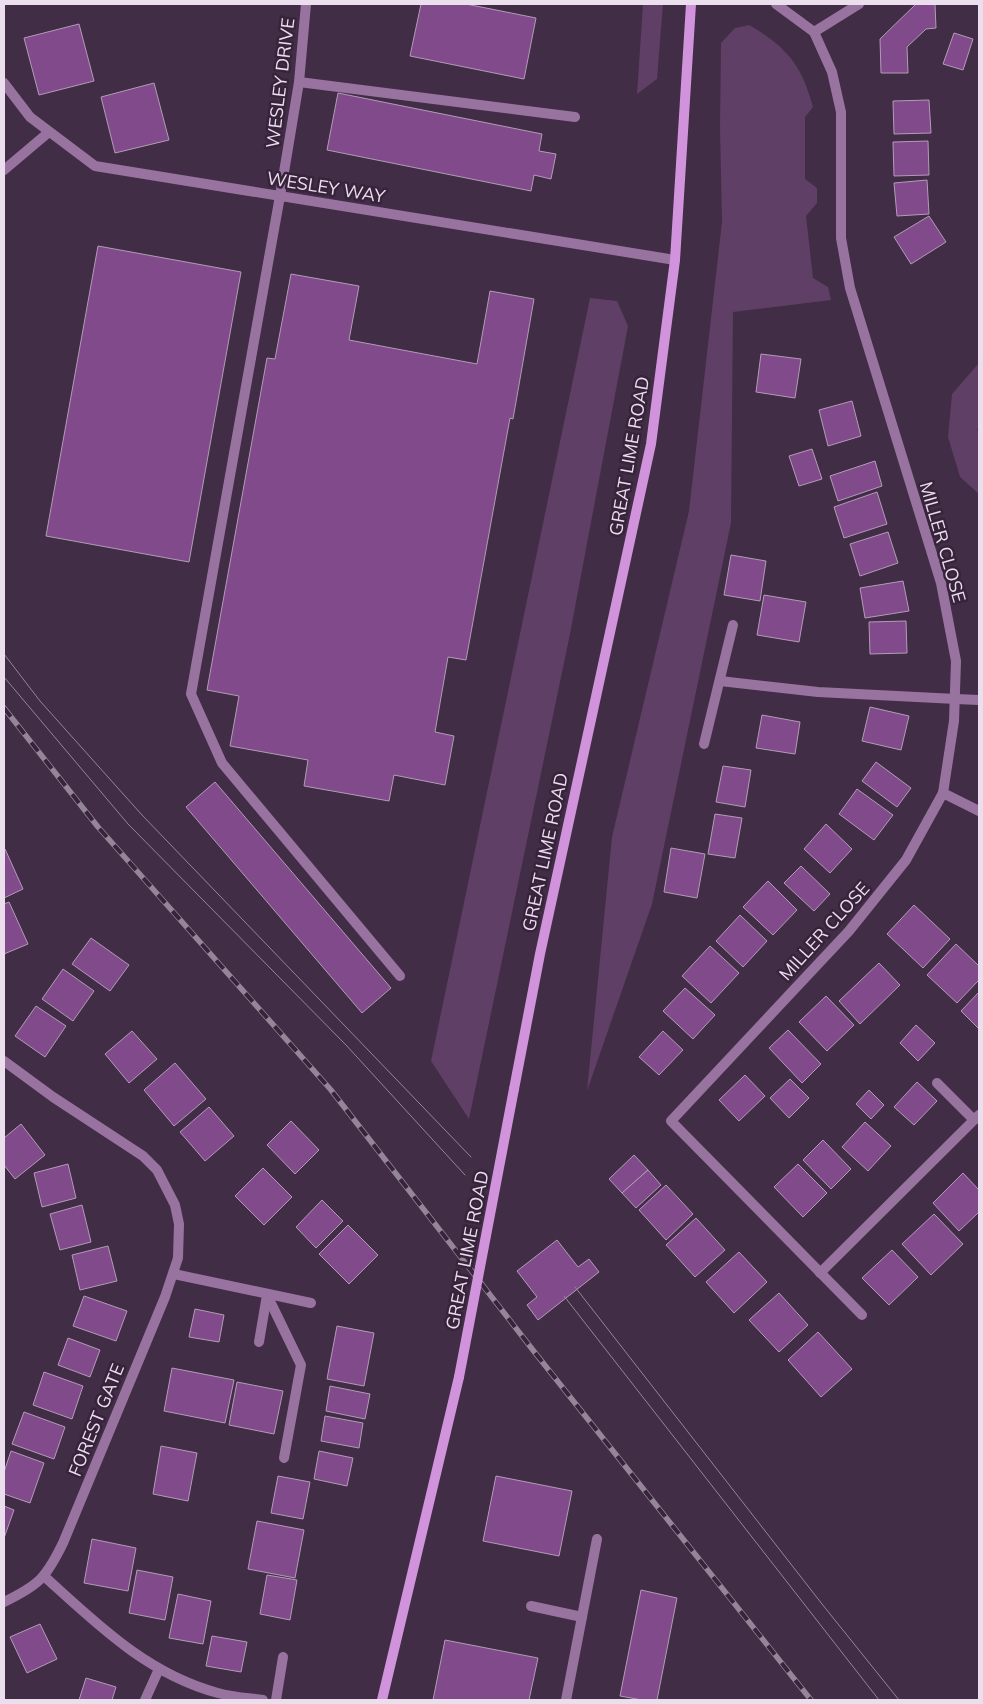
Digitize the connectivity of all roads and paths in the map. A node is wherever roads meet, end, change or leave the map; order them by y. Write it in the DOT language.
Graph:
graph roads {
  1 [pos="306,4"];
  2 [pos="691,4"];
  3 [pos="776,4"];
  4 [pos="859,4"];
  5 [pos="814,32"];
  6 [pos="298,82"];
  7 [pos="4,83"];
  8 [pos="575,118"];
  9 [pos="49,132"];
  10 [pos="4,170"];
  11 [pos="280,196"];
  12 [pos="675,260"];
  13 [pos="733,625"];
  14 [pos="720,681"];
  15 [pos="956,700"];
  16 [pos="979,700"];
  17 [pos="704,744"];
  18 [pos="943,793"];
  19 [pos="979,811"];
  20 [pos="400,976"];
  21 [pos="4,1061"];
  22 [pos="937,1083"];
  23 [pos="976,1118"];
  24 [pos="820,1273"];
  25 [pos="174,1274"];
  26 [pos="267,1295"];
  27 [pos="310,1303"];
  28 [pos="862,1315"];
  29 [pos="259,1342"];
  30 [pos="284,1458"];
  31 [pos="597,1539"];
  32 [pos="45,1577"];
  33 [pos="4,1602"];
  34 [pos="531,1606"];
  35 [pos="582,1617"];
  36 [pos="282,1657"];
  37 [pos="159,1669"];
  38 [pos="144,1700"];
  39 [pos="263,1700"];
  40 [pos="276,1700"];
  41 [pos="382,1700"];
  42 [pos="566,1700"];
  1 -- 6 [label="street, WESLEY DRIVE"];
  2 -- 12 [label="main road, GREAT LIME ROAD"];
  3 -- 5 [label="street, MILLER CLOSE"];
  4 -- 5 [label="street"];
  5 -- 15 [label="street, MILLER CLOSE"];
  6 -- 8 [label="street"];
  6 -- 11 [label="street, WESLEY DRIVE"];
  7 -- 9 [label="street, WESLEY WAY"];
  9 -- 10 [label="street"];
  9 -- 11 [label="street, WESLEY WAY"];
  11 -- 12 [label="street, WESLEY WAY"];
  11 -- 20 [label="street, WESLEY DRIVE"];
  12 -- 41 [label="main road, GREAT LIME ROAD, bridge"];
  13 -- 14 [label="street"];
  14 -- 15 [label="street"];
  14 -- 17 [label="street"];
  15 -- 16 [label="street"];
  15 -- 18 [label="street, MILLER CLOSE"];
  18 -- 19 [label="street"];
  18 -- 24 [label="street, MILLER CLOSE"];
  21 -- 25 [label="street, FOREST GATE"];
  22 -- 23 [label="street"];
  23 -- 24 [label="street"];
  24 -- 28 [label="street, MILLER CLOSE"];
  25 -- 26 [label="street"];
  25 -- 32 [label="street, FOREST GATE"];
  26 -- 27 [label="street"];
  26 -- 29 [label="street"];
  26 -- 30 [label="street"];
  31 -- 35 [label="street"];
  32 -- 33 [label="street, FOREST GATE"];
  32 -- 37 [label="street"];
  34 -- 35 [label="street"];
  35 -- 42 [label="street"];
  36 -- 40 [label="street"];
  37 -- 38 [label="street"];
  37 -- 39 [label="street"];
}
